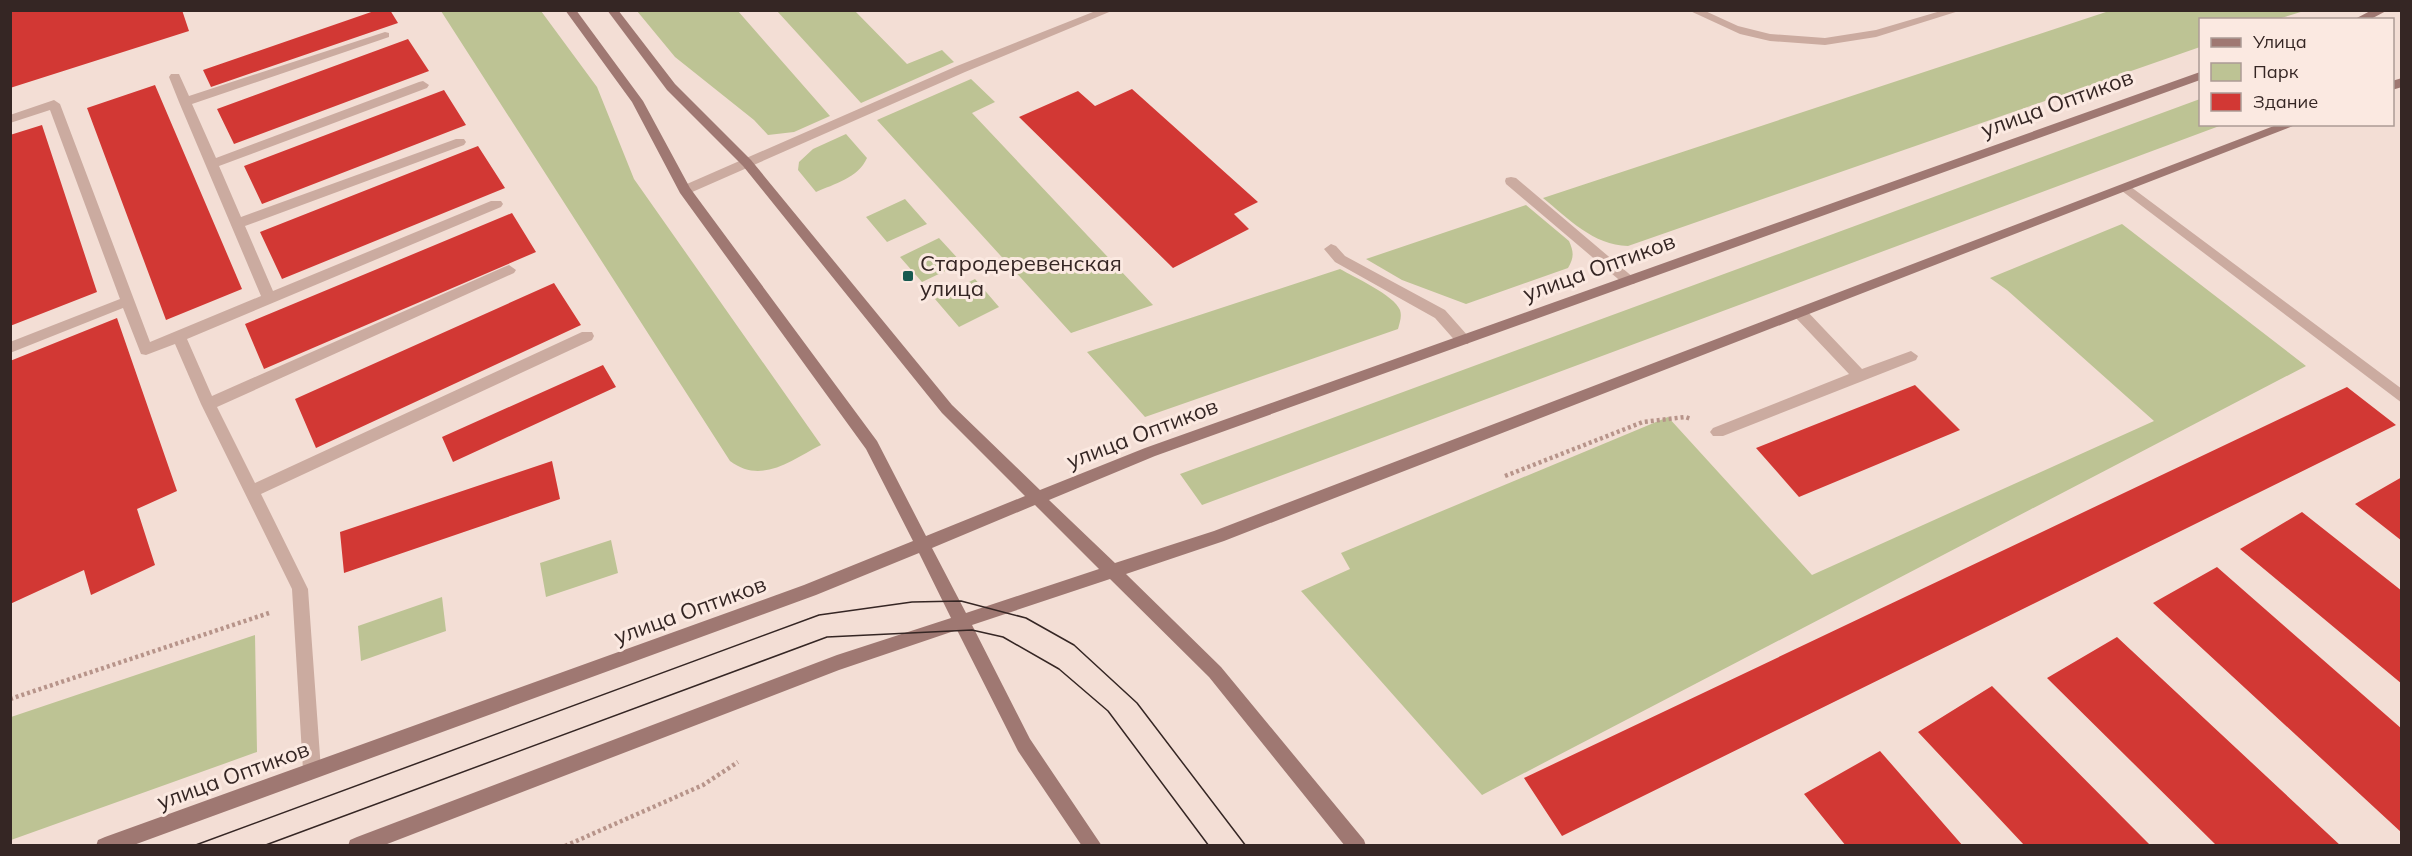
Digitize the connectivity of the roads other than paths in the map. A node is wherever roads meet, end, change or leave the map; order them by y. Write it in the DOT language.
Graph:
graph roads {
  1 [pos="570,10"];
  2 [pos="612,10"];
  3 [pos="1109,10"];
  4 [pos="1694,10"];
  5 [pos="1957,10"];
  6 [pos="2383,10"];
  7 [pos="2363,18"];
  8 [pos="385,35"];
  9 [pos="2199,76"];
  10 [pos="175,77"];
  11 [pos="423,86"];
  12 [pos="185,102"];
  13 [pos="10,119"];
  14 [pos="2287,126"];
  15 [pos="460,142"];
  16 [pos="747,163"];
  17 [pos="212,164"];
  18 [pos="1511,181"];
  19 [pos="2127,188"];
  20 [pos="685,190"];
  21 [pos="496,204"];
  22 [pos="237,224"];
  23 [pos="1331,249"];
  24 [pos="509,270"];
  25 [pos="1629,280"];
  26 [pos="269,298"];
  27 [pos="128,301"];
  28 [pos="1800,313"];
  29 [pos="179,336"];
  30 [pos="587,336"];
  31 [pos="1463,340"];
  32 [pos="10,348"];
  33 [pos="1911,356"];
  34 [pos="1860,376"];
  35 [pos="2402,397"];
  36 [pos="208,404"];
  37 [pos="1718,432"];
  38 [pos="252,491"];
  39 [pos="1037,498"];
  40 [pos="923,544"];
  41 [pos="1114,572"];
  42 [pos="961,622"];
  43 [pos="312,770"];
  44 [pos="105,846"];
  45 [pos="357,846"];
  46 [pos="1093,846"];
  47 [pos="1357,846"];
  1 -- 20 [label="main road"];
  2 -- 16 [label="main road"];
  3 -- 16 [label="lane"];
  4 -- 5 [label="lane"];
  6 -- 7 [label="main road"];
  8 -- 12 [label="lane"];
  9 -- 25 [label="main road, улица Оптиков"];
  10 -- 12 [label="lane"];
  11 -- 17 [label="lane"];
  12 -- 17 [label="lane"];
  13 -- 27 [label="lane"];
  14 -- 19 [label="main road"];
  15 -- 22 [label="lane"];
  16 -- 20 [label="lane"];
  16 -- 39 [label="main road"];
  17 -- 22 [label="lane"];
  18 -- 25 [label="lane"];
  19 -- 28 [label="main road"];
  19 -- 35 [label="lane"];
  20 -- 40 [label="main road"];
  21 -- 26 [label="lane"];
  22 -- 26 [label="lane"];
  23 -- 31 [label="lane"];
  24 -- 36 [label="lane"];
  25 -- 31 [label="main road, улица Оптиков"];
  26 -- 29 [label="lane"];
  27 -- 29 [label="lane"];
  27 -- 32 [label="lane"];
  28 -- 34 [label="lane"];
  28 -- 41 [label="main road"];
  29 -- 36 [label="lane"];
  30 -- 38 [label="lane"];
  31 -- 39 [label="main road, улица Оптиков"];
  33 -- 34 [label="lane"];
  34 -- 37 [label="lane"];
  36 -- 38 [label="lane"];
  38 -- 43 [label="lane"];
  39 -- 40 [label="main road, улица Оптиков"];
  39 -- 41 [label="main road"];
  40 -- 42 [label="main road"];
  40 -- 43 [label="main road, улица Оптиков"];
  41 -- 42 [label="main road"];
  41 -- 47 [label="main road"];
  42 -- 45 [label="main road"];
  42 -- 46 [label="main road"];
  43 -- 44 [label="main road, улица Оптиков"];
}
